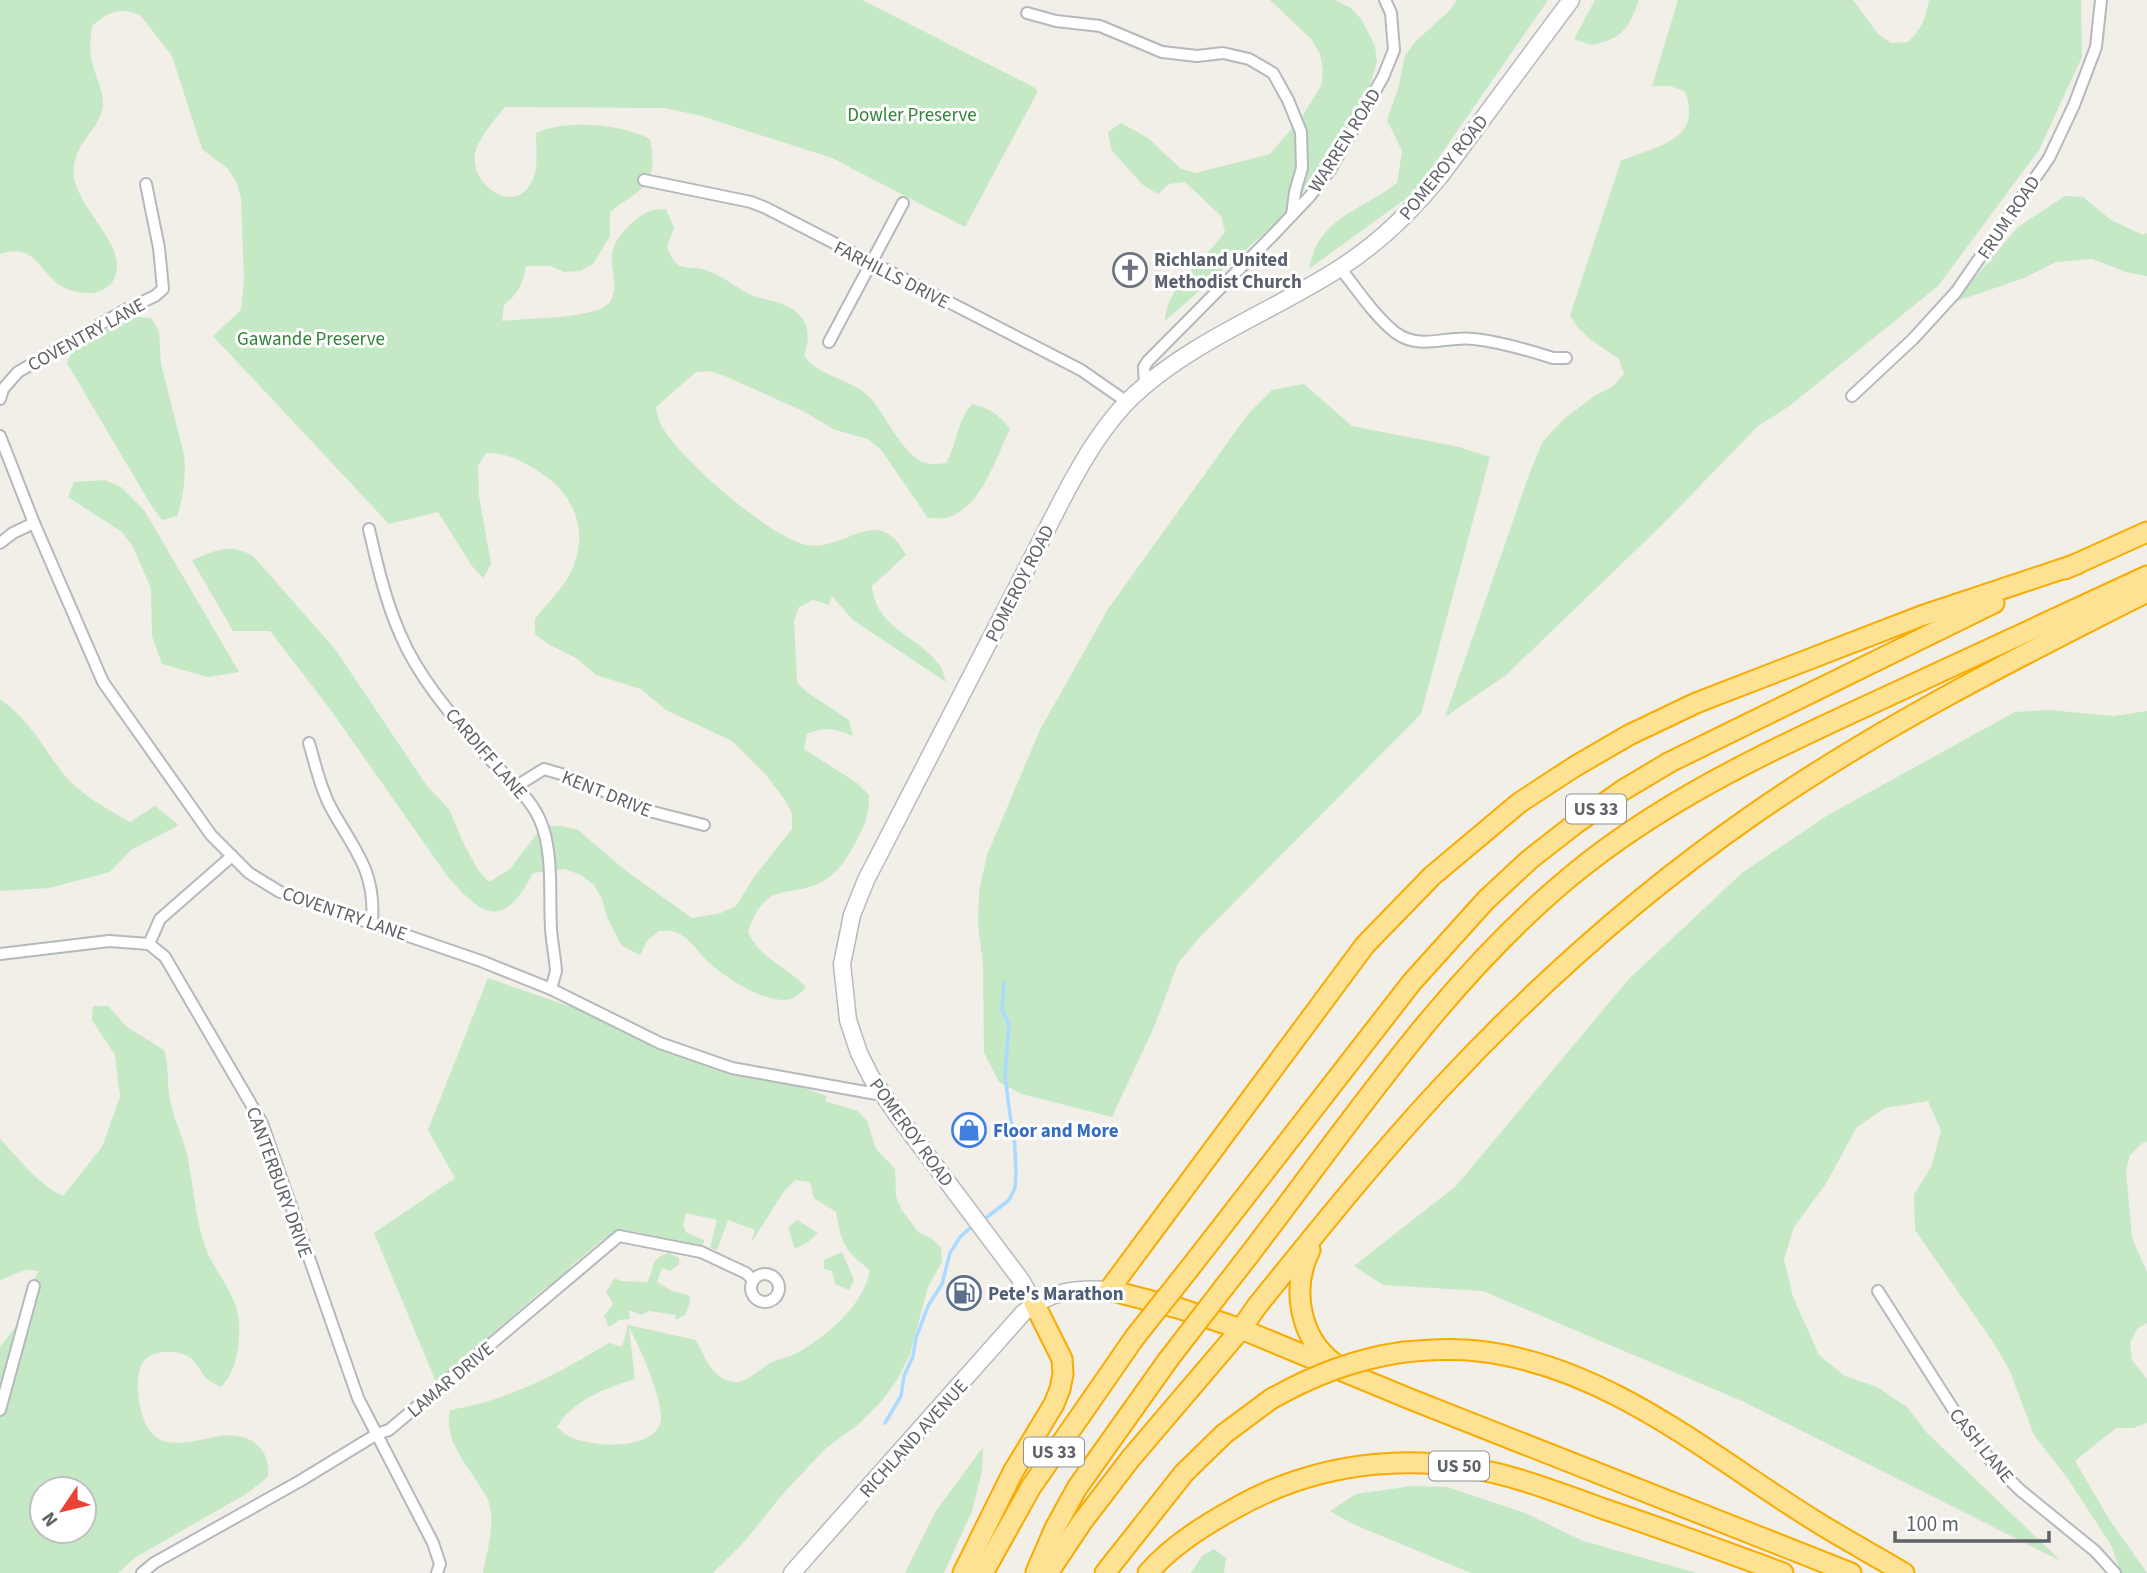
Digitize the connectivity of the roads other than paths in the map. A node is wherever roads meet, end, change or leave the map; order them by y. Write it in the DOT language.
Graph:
graph roads {
  1 [pos="1385,0"];
  2 [pos="1571,0"];
  3 [pos="2101,0"];
  4 [pos="1027,13"];
  5 [pos="644,180"];
  6 [pos="146,184"];
  7 [pos="903,203"];
  8 [pos="1292,215"];
  9 [pos="870,263"];
  10 [pos="1340,268"];
  11 [pos="830,342"];
  12 [pos="1566,358"];
  13 [pos="1145,385"];
  14 [pos="1852,396"];
  15 [pos="0,399"];
  16 [pos="1128,402"];
  17 [pos="0,436"];
  18 [pos="34,523"];
  19 [pos="369,528"];
  20 [pos="2147,532"];
  21 [pos="0,543"];
  22 [pos="2077,564"];
  23 [pos="2147,576"];
  24 [pos="2147,592"];
  25 [pos="309,743"];
  26 [pos="515,787"];
  27 [pos="704,825"];
  28 [pos="232,856"];
  29 [pos="372,922"];
  30 [pos="149,944"];
  31 [pos="0,954"];
  32 [pos="551,989"];
  33 [pos="882,1095"];
  34 [pos="1320,1231"];
  35 [pos="753,1280"];
  36 [pos="34,1286"];
  37 [pos="1109,1290"];
  38 [pos="1878,1292"];
  39 [pos="1034,1303"];
  40 [pos="1241,1329"];
  41 [pos="1347,1373"];
  42 [pos="0,1410"];
  43 [pos="377,1434"];
  44 [pos="1578,1466"];
  45 [pos="142,1573"];
  46 [pos="437,1573"];
  47 [pos="792,1573"];
  48 [pos="963,1573"];
  49 [pos="983,1573"];
  50 [pos="1035,1573"];
  51 [pos="1048,1573"];
  52 [pos="1105,1573"];
  53 [pos="1148,1573"];
  54 [pos="1783,1573"];
  55 [pos="1815,1573"];
  56 [pos="1851,1573"];
  57 [pos="1904,1573"];
  58 [pos="2115,1573"];
  1 -- 8 [label="street, WARREN ROAD"];
  2 -- 10 [label="street, POMEROY ROAD"];
  3 -- 14 [label="street, FRUM ROAD"];
  4 -- 8 [label="street"];
  5 -- 9 [label="street, FARHILLS DRIVE"];
  6 -- 15 [label="street, COVENTRY LANE"];
  7 -- 9 [label="street"];
  8 -- 13 [label="street, WARREN ROAD"];
  9 -- 11 [label="street"];
  9 -- 16 [label="street, FARHILLS DRIVE"];
  10 -- 12 [label="street"];
  10 -- 13 [label="street, POMEROY ROAD"];
  13 -- 16 [label="street, POMEROY ROAD"];
  16 -- 33 [label="street, POMEROY ROAD"];
  17 -- 18 [label="street, COVENTRY LANE"];
  18 -- 21 [label="street"];
  18 -- 28 [label="street, COVENTRY LANE"];
  19 -- 26 [label="street, CARDIFF LANE"];
  20 -- 22 [label="highway, US 33"];
  22 -- 37 [label="highway"];
  22 -- 49 [label="highway, US 33, bridge"];
  23 -- 50 [label="highway, US 33, bridge"];
  24 -- 34 [label="highway"];
  25 -- 29 [label="street"];
  26 -- 27 [label="street, KENT DRIVE"];
  26 -- 32 [label="street, CARDIFF LANE"];
  28 -- 29 [label="street, COVENTRY LANE"];
  28 -- 30 [label="street"];
  29 -- 32 [label="street, COVENTRY LANE"];
  30 -- 31 [label="street"];
  30 -- 43 [label="street, CANTERBURY DRIVE"];
  32 -- 33 [label="street, COVENTRY LANE"];
  33 -- 39 [label="street, POMEROY ROAD"];
  34 -- 40 [label="highway"];
  34 -- 41 [label="highway"];
  35 -- 43 [label="street, LAMAR DRIVE"];
  36 -- 42 [label="street"];
  37 -- 39 [label="street"];
  37 -- 40 [label="highway"];
  38 -- 58 [label="street, CASH LANE"];
  39 -- 47 [label="street, RICHLAND AVENUE"];
  39 -- 48 [label="highway"];
  40 -- 41 [label="highway"];
  40 -- 51 [label="highway"];
  41 -- 44 [label="highway"];
  43 -- 45 [label="street, LAMAR DRIVE"];
  43 -- 46 [label="street, CANTERBURY DRIVE"];
  44 -- 55 [label="highway"];
  44 -- 56 [label="highway"];
  52 -- 57 [label="highway, bridge"];
  53 -- 54 [label="highway, US 50"];
}
